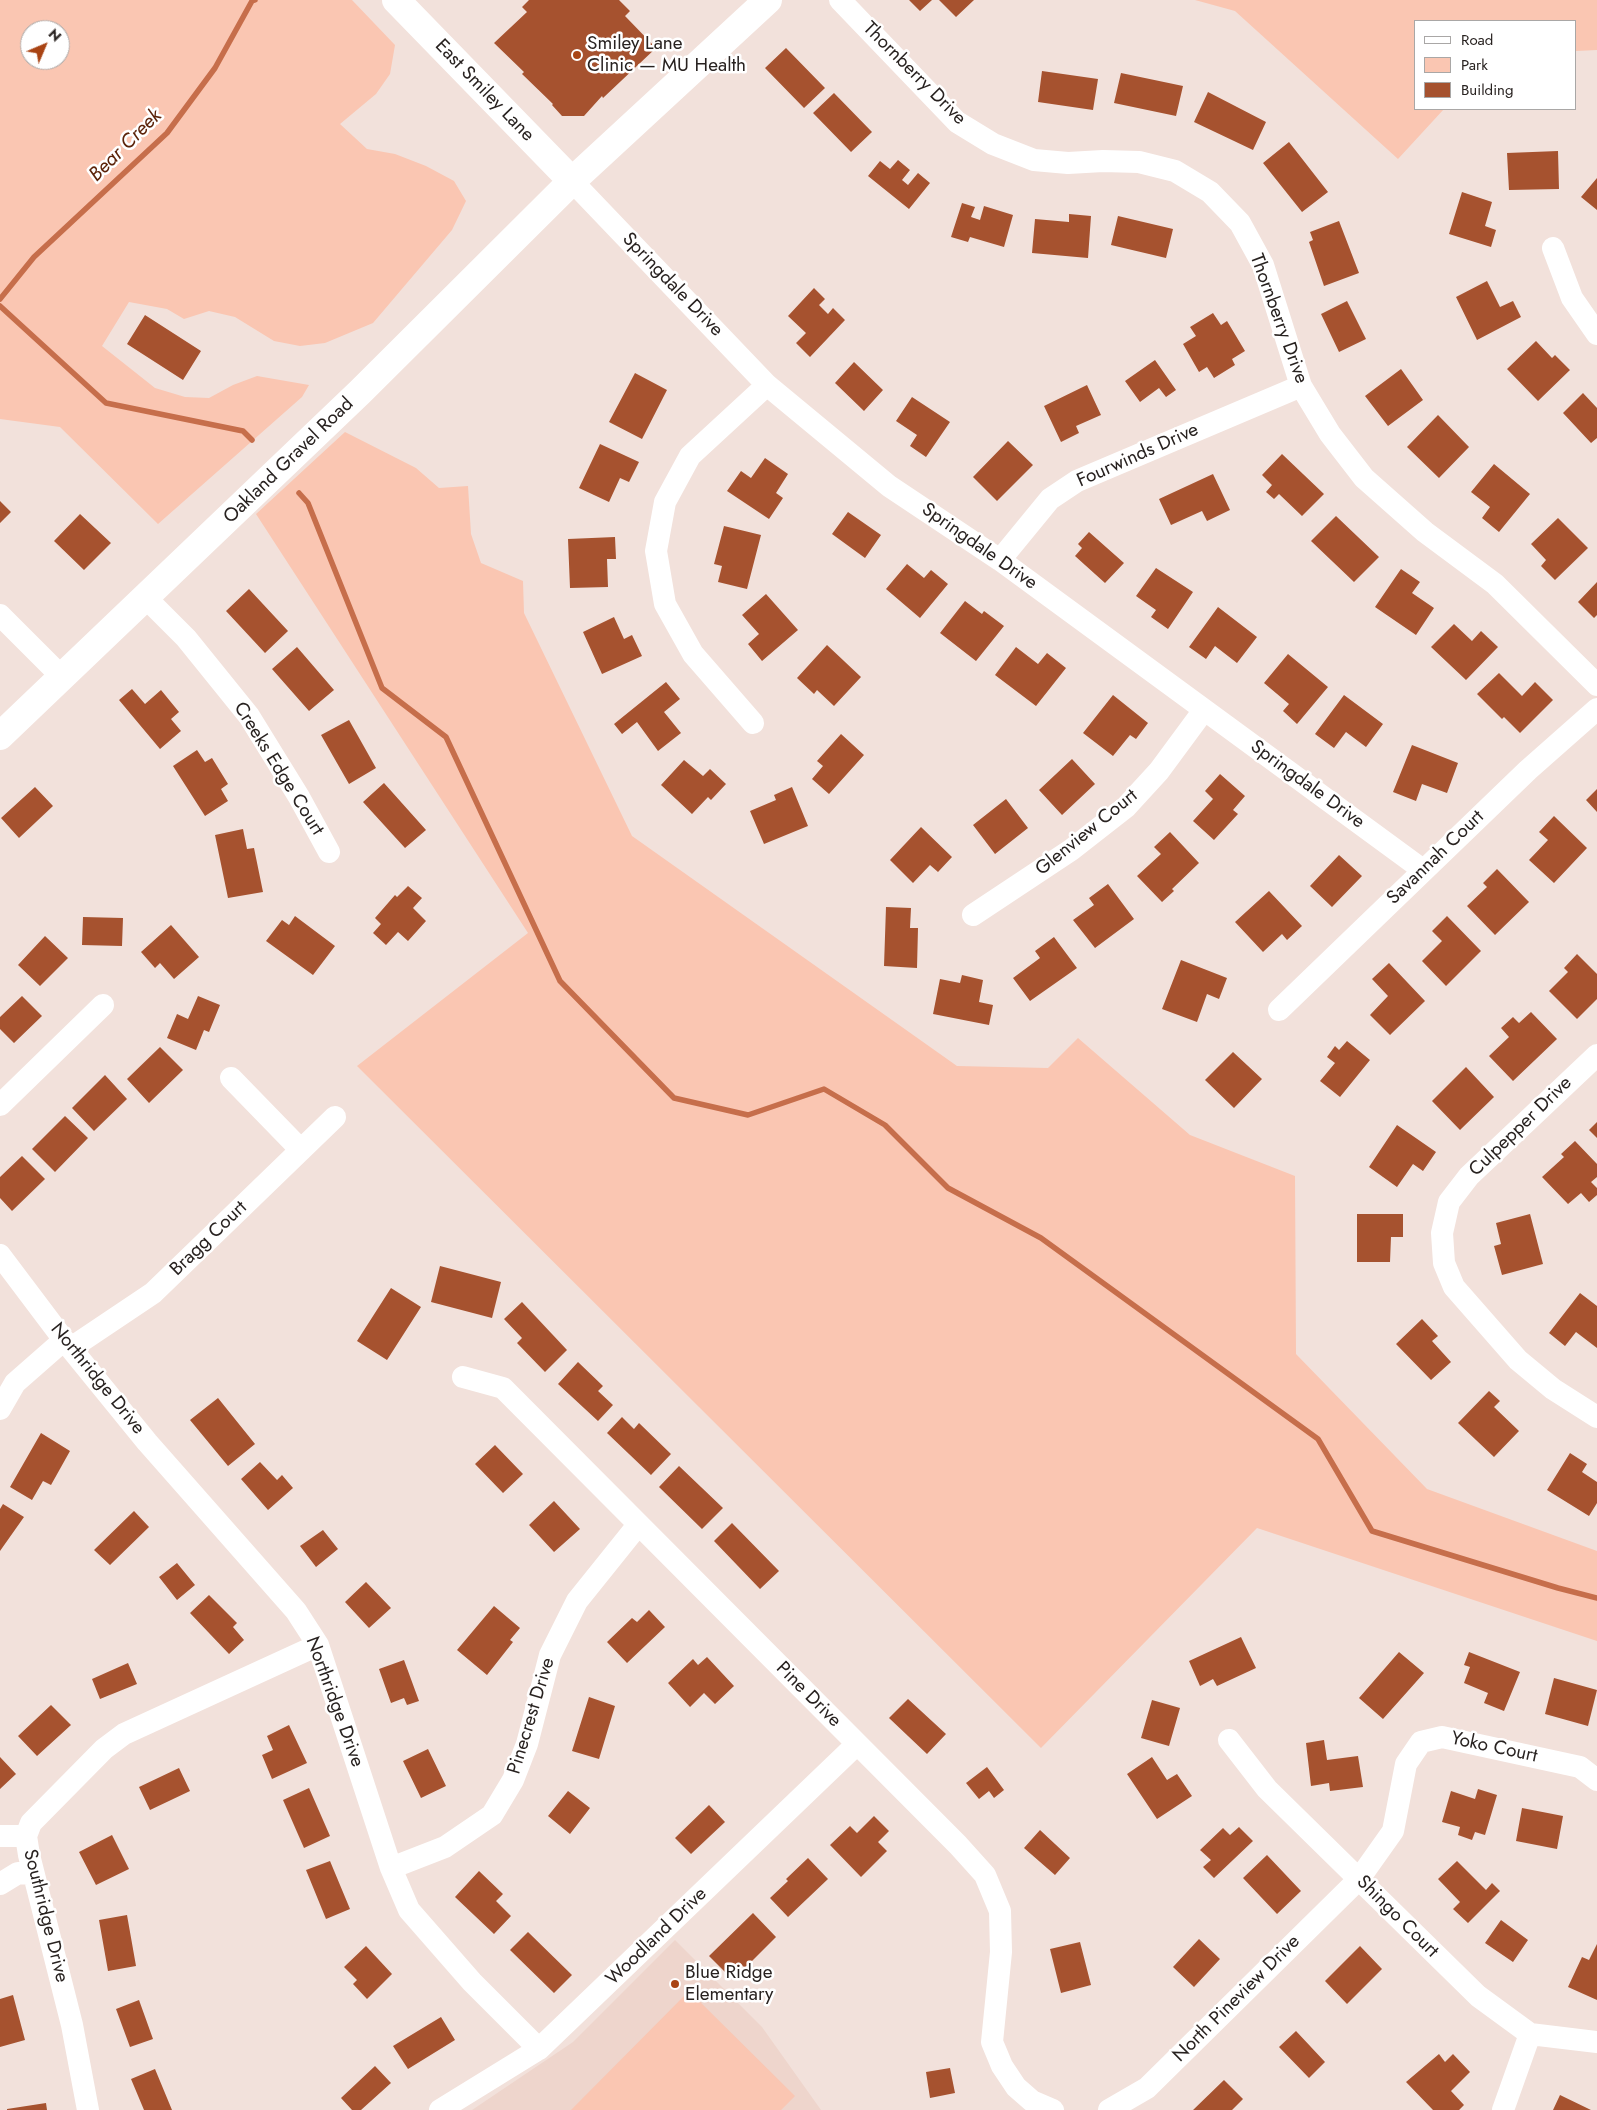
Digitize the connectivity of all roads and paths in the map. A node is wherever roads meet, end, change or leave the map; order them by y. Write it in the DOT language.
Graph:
graph roads {
  1 [pos="396,0"];
  2 [pos="768,0"];
  3 [pos="840,0"];
  4 [pos="572,181"];
  5 [pos="1553,248"];
  6 [pos="1597,334"];
  7 [pos="767,384"];
  8 [pos="1301,386"];
  9 [pos="1000,560"];
  10 [pos="146,598"];
  11 [pos="0,615"];
  12 [pos="62,677"];
  13 [pos="1597,685"];
  14 [pos="1597,709"];
  15 [pos="1204,710"];
  16 [pos="753,722"];
  17 [pos="0,736"];
  18 [pos="329,852"];
  19 [pos="1423,870"];
  20 [pos="973,915"];
  21 [pos="103,1005"];
  22 [pos="1279,1010"];
  23 [pos="1597,1055"];
  24 [pos="231,1078"];
  25 [pos="0,1105"];
  26 [pos="335,1117"];
  27 [pos="301,1150"];
  28 [pos="0,1255"];
  29 [pos="68,1344"];
  30 [pos="463,1376"];
  31 [pos="0,1409"];
  32 [pos="1597,1418"];
  33 [pos="638,1525"];
  34 [pos="318,1645"];
  35 [pos="1229,1740"];
  36 [pos="857,1744"];
  37 [pos="1597,1780"];
  38 [pos="0,1836"];
  39 [pos="26,1836"];
  40 [pos="391,1868"];
  41 [pos="32,1874"];
  42 [pos="1358,1879"];
  43 [pos="0,1884"];
  44 [pos="1530,2034"];
  45 [pos="1597,2042"];
  46 [pos="539,2049"];
  47 [pos="88,2110"];
  48 [pos="440,2110"];
  49 [pos="1053,2110"];
  50 [pos="1110,2110"];
  51 [pos="1503,2110"];
  1 -- 4 [label="street, East Smiley Lane"];
  2 -- 4 [label="street, Oakland Gravel Road"];
  3 -- 8 [label="street, Thornberry Drive"];
  4 -- 7 [label="street, Springdale Drive"];
  4 -- 10 [label="street, Oakland Gravel Road"];
  5 -- 6 [label="street"];
  7 -- 9 [label="street, Springdale Drive"];
  7 -- 16 [label="street"];
  8 -- 9 [label="street, Fourwinds Drive"];
  8 -- 13 [label="street, Thornberry Drive"];
  9 -- 15 [label="street, Springdale Drive"];
  10 -- 12 [label="street, Oakland Gravel Road"];
  10 -- 18 [label="street, Creeks Edge Court"];
  11 -- 12 [label="street"];
  12 -- 17 [label="street, Oakland Gravel Road"];
  14 -- 19 [label="street, Savannah Court"];
  15 -- 19 [label="street, Springdale Drive"];
  15 -- 20 [label="street, Glenview Court"];
  19 -- 22 [label="street, Savannah Court"];
  21 -- 25 [label="street"];
  23 -- 32 [label="street, Culpepper Drive"];
  24 -- 27 [label="street"];
  26 -- 27 [label="street, Bragg Court"];
  27 -- 29 [label="street, Bragg Court"];
  28 -- 29 [label="street, Northridge Drive"];
  29 -- 31 [label="street, Bragg Court"];
  29 -- 34 [label="street, Northridge Drive"];
  30 -- 33 [label="street, Pine Drive"];
  33 -- 36 [label="street, Pine Drive"];
  33 -- 40 [label="street, Pinecrest Drive"];
  34 -- 39 [label="street, Southridge Drive"];
  34 -- 40 [label="street, Northridge Drive"];
  35 -- 42 [label="street, Shingo Court"];
  36 -- 46 [label="street, Woodland Drive"];
  36 -- 49 [label="street, Pine Drive"];
  37 -- 42 [label="street, Yoko Court"];
  38 -- 39 [label="street"];
  39 -- 41 [label="street, Southridge Drive"];
  40 -- 46 [label="street, Northridge Drive"];
  41 -- 43 [label="street"];
  41 -- 47 [label="street, Southridge Drive"];
  42 -- 44 [label="street, Shingo Court"];
  42 -- 50 [label="street, North Pineview Drive"];
  44 -- 45 [label="street, Shingo Court"];
  44 -- 51 [label="street"];
  46 -- 48 [label="street, Woodland Drive"];
}
